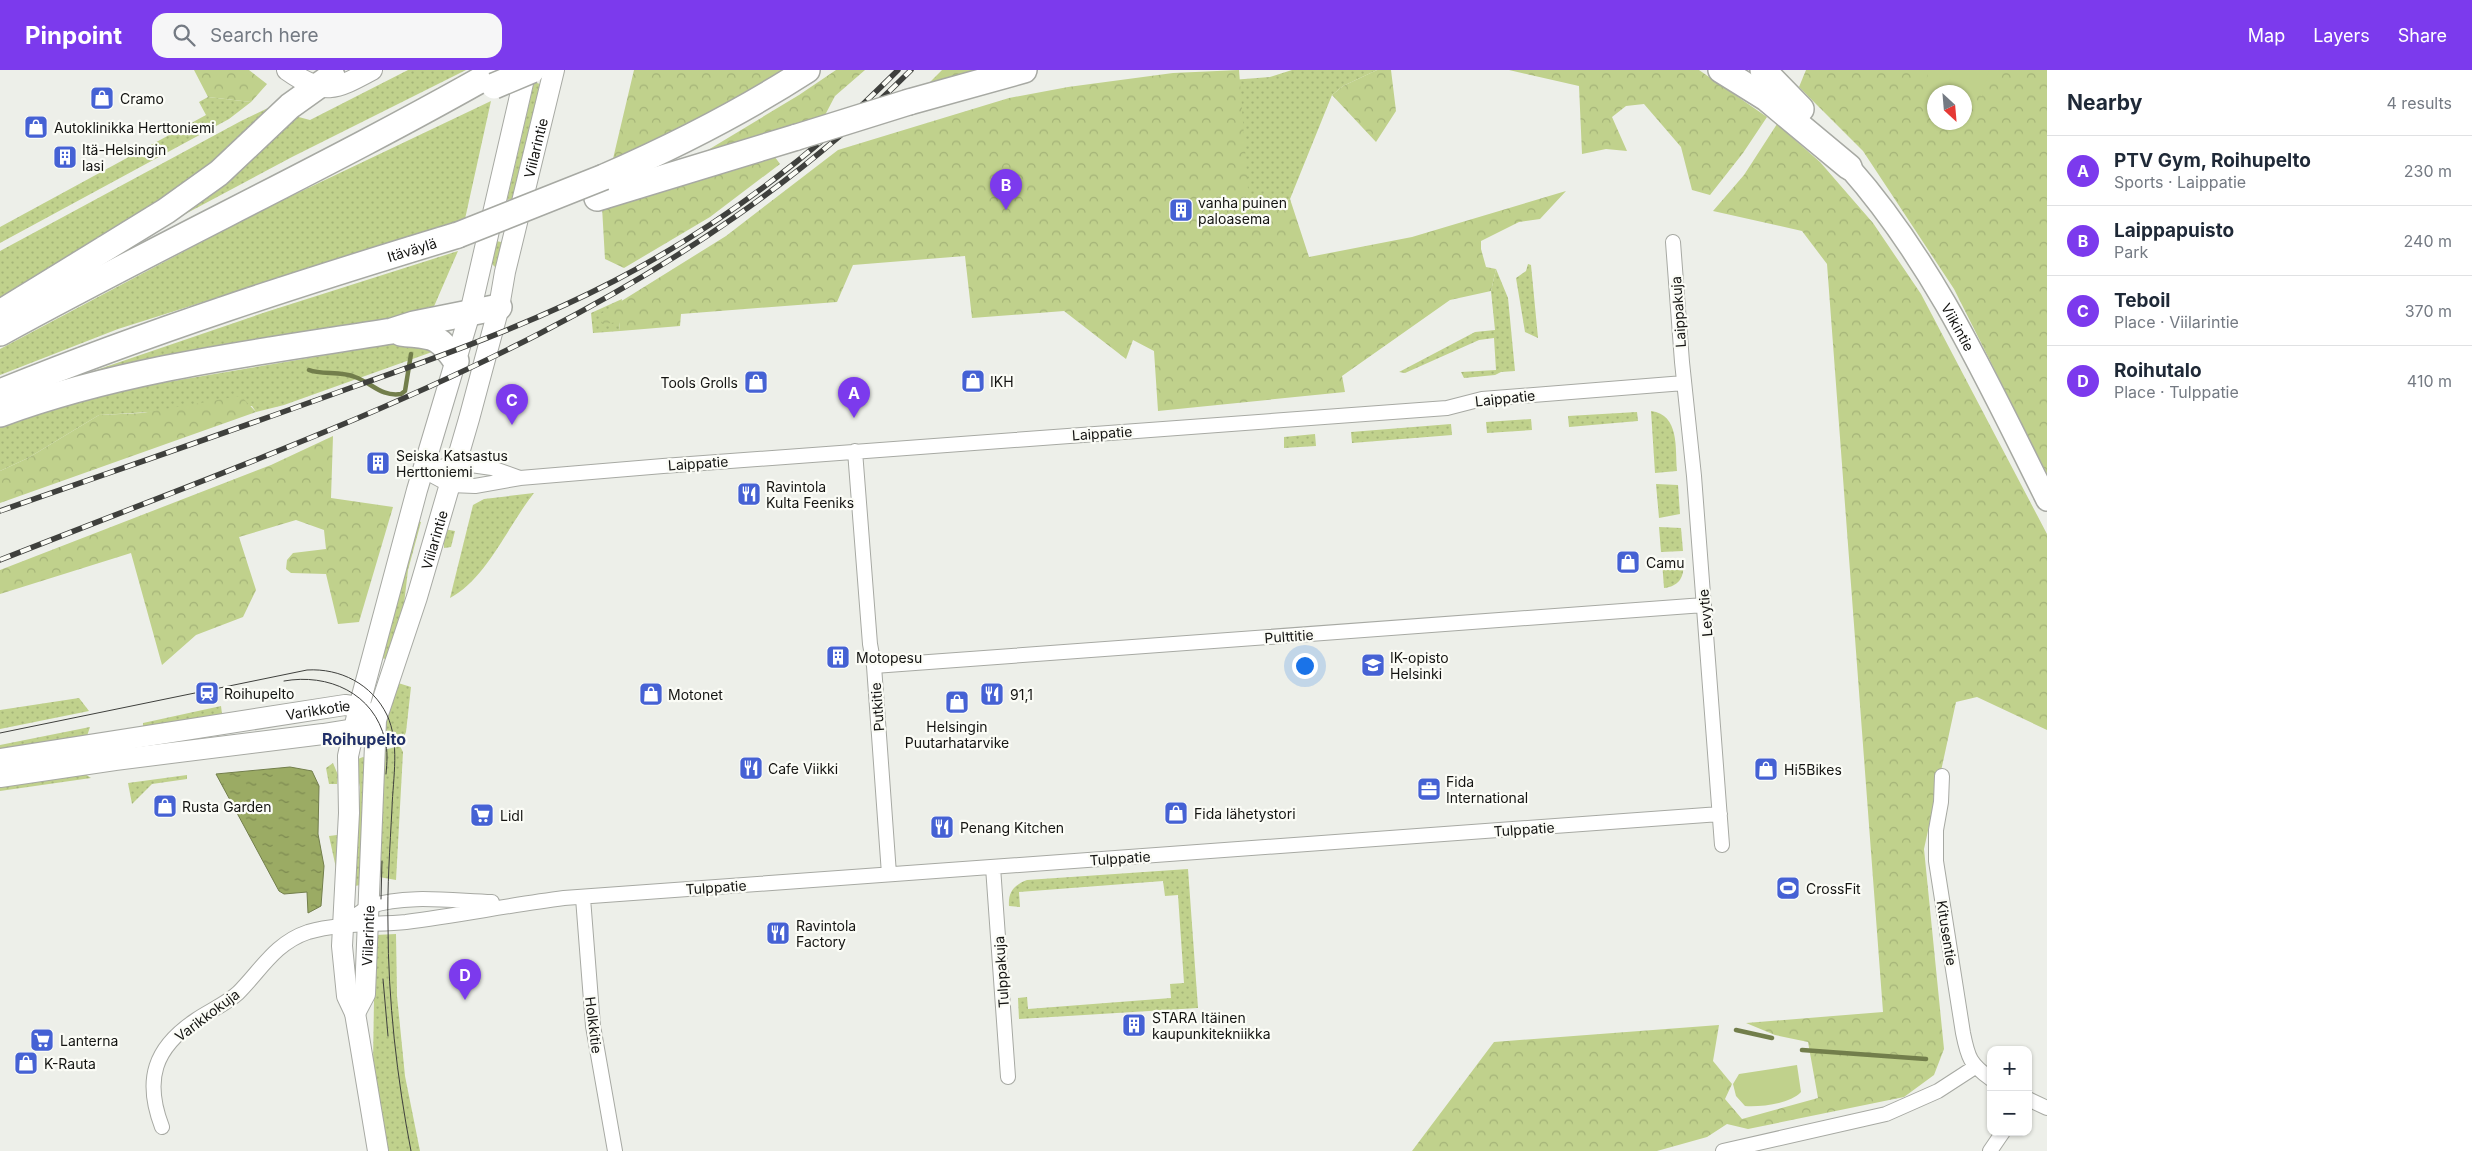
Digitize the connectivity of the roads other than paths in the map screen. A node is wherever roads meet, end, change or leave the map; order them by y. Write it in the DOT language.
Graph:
graph roads {
  1 [pos="287,70"];
  2 [pos="372,70"];
  3 [pos="526,70"];
  4 [pos="532,70"];
  5 [pos="554,70"];
  6 [pos="807,70"];
  7 [pos="1024,70"];
  8 [pos="1721,70"];
  9 [pos="1763,71"];
  10 [pos="328,76"];
  11 [pos="496,78"];
  12 [pos="1849,167"];
  13 [pos="600,188"];
  14 [pos="1673,242"];
  15 [pos="499,307"];
  16 [pos="0,312"];
  17 [pos="470,313"];
  18 [pos="392,331"];
  19 [pos="0,332"];
  20 [pos="456,361"];
  21 [pos="1684,382"];
  22 [pos="0,392"];
  23 [pos="0,414"];
  24 [pos="855,451"];
  25 [pos="457,463"];
  26 [pos="424,471"];
  27 [pos="520,478"];
  28 [pos="450,485"];
  29 [pos="2047,500"];
  30 [pos="1704,605"];
  31 [pos="874,666"];
  32 [pos="359,707"];
  33 [pos="376,720"];
  34 [pos="354,730"];
  35 [pos="0,759"];
  36 [pos="1942,776"];
  37 [pos="0,777"];
  38 [pos="1720,814"];
  39 [pos="1722,844"];
  40 [pos="993,867"];
  41 [pos="889,874"];
  42 [pos="584,898"];
  43 [pos="520,904"];
  44 [pos="369,916"];
  45 [pos="342,926"];
  46 [pos="355,1013"];
  47 [pos="1975,1067"];
  48 [pos="1987,1076"];
  49 [pos="1008,1077"];
  50 [pos="2032,1101"];
  51 [pos="2047,1108"];
  52 [pos="162,1127"];
  53 [pos="2000,1136"];
  54 [pos="378,1151"];
  55 [pos="615,1151"];
  56 [pos="1723,1151"];
  57 [pos="1990,1151"];
  1 -- 10 [label="main road"];
  2 -- 10 [label="main road"];
  3 -- 17 [label="main road, Viilarintie"];
  4 -- 11 [label="highway, bridge"];
  5 -- 15 [label="main road, Viilarintie"];
  6 -- 13 [label="highway"];
  7 -- 13 [label="highway, bridge"];
  8 -- 12 [label="highway"];
  9 -- 12 [label="highway"];
  10 -- 16 [label="highway"];
  11 -- 19 [label="highway"];
  12 -- 29 [label="main road, Viikintie"];
  13 -- 22 [label="highway, Itäväylä, bridge"];
  14 -- 21 [label="street, Laippakuja"];
  15 -- 17 [label="highway"];
  15 -- 25 [label="main road, Viilarintie"];
  17 -- 18 [label="highway"];
  17 -- 20 [label="main road, Viilarintie"];
  18 -- 20 [label="highway"];
  18 -- 23 [label="highway"];
  20 -- 26 [label="main road, Viilarintie"];
  21 -- 24 [label="street, Laippatie"];
  21 -- 30 [label="street, Levytie"];
  24 -- 27 [label="street, Laippatie"];
  24 -- 31 [label="street, Putkitie"];
  25 -- 26 [label="street, Laippatie"];
  25 -- 27 [label="street, Laippatie"];
  25 -- 28 [label="main road, Viilarintie"];
  26 -- 28 [label="street, Laippatie"];
  26 -- 32 [label="main road, Viilarintie"];
  27 -- 28 [label="street, Laippatie"];
  28 -- 33 [label="main road, Viilarintie"];
  30 -- 31 [label="street, Pulttitie"];
  30 -- 38 [label="street, Levytie"];
  31 -- 41 [label="street, Putkitie"];
  32 -- 33 [label="main road, Varikkotie"];
  32 -- 34 [label="main road, Viilarintie"];
  32 -- 35 [label="main road, Varikkotie"];
  33 -- 34 [label="main road, Varikkotie"];
  33 -- 44 [label="main road, Viilarintie"];
  34 -- 37 [label="main road, Varikkotie"];
  34 -- 45 [label="main road, Viilarintie"];
  36 -- 47 [label="street, Kitusentie"];
  38 -- 39 [label="street, Levytie"];
  38 -- 40 [label="street, Tulppatie"];
  40 -- 41 [label="street, Tulppatie"];
  40 -- 49 [label="street, Tulppakuja"];
  41 -- 42 [label="street, Tulppatie"];
  42 -- 43 [label="street, Tulppatie"];
  42 -- 55 [label="street, Holkkitie"];
  43 -- 44 [label="street, Tulppatie"];
  43 -- 44 [label="street, Tulppatie"];
  44 -- 45 [label="street, Tulppatie"];
  44 -- 45 [label="street, Tulppatie"];
  44 -- 46 [label="main road, Viilarintie"];
  45 -- 46 [label="main road, Viilarintie"];
  45 -- 52 [label="street, Varikkokuja"];
  46 -- 54 [label="main road, Viilarintie"];
  47 -- 48 [label="street, Kitusentie"];
  47 -- 56 [label="street"];
  50 -- 51 [label="street"];
  53 -- 57 [label="street"];
}
